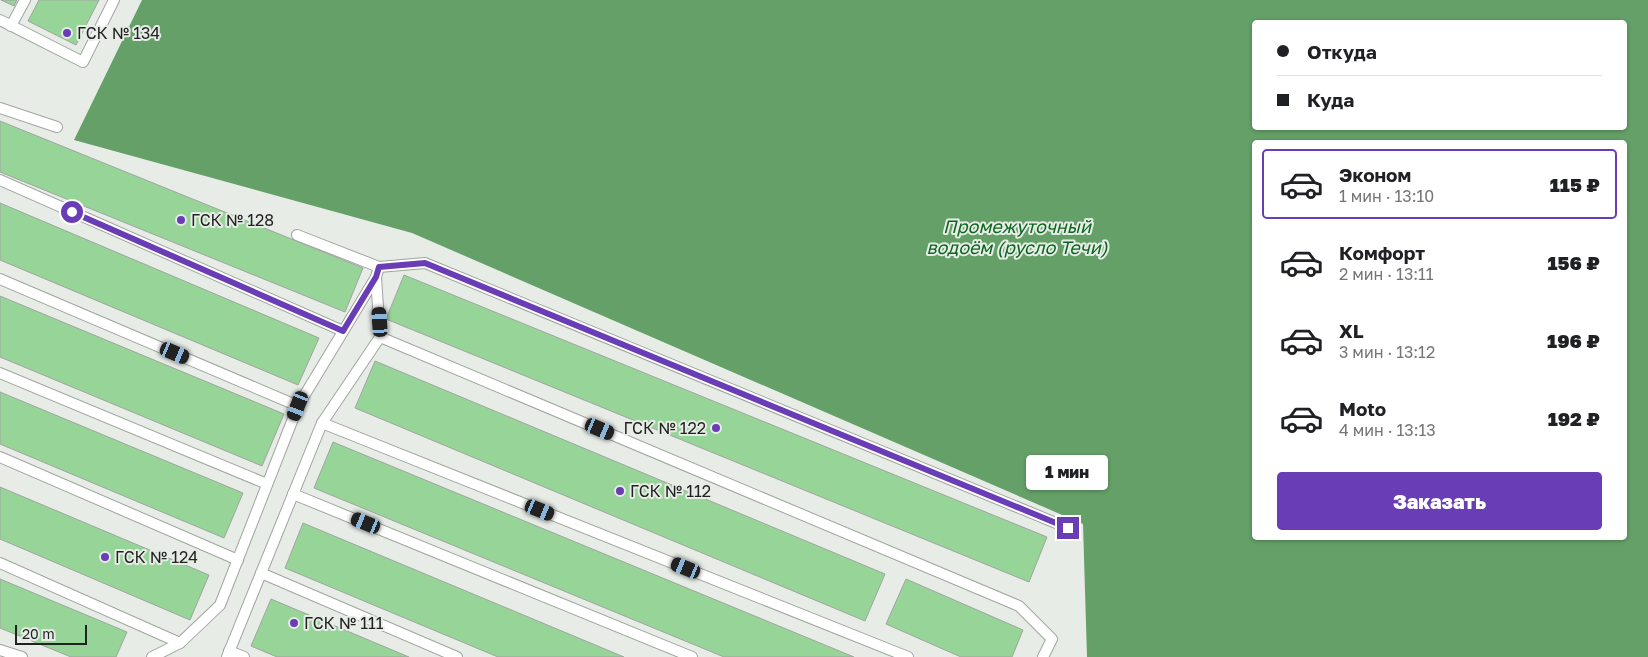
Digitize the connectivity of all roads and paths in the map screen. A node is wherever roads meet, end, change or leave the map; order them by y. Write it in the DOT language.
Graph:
graph roads {
  1 [pos="24,0"];
  2 [pos="114,0"];
  3 [pos="0,20"];
  4 [pos="11,26"];
  5 [pos="0,108"];
  6 [pos="57,127"];
  7 [pos="0,180"];
  8 [pos="297,235"];
  9 [pos="378,272"];
  10 [pos="0,279"];
  11 [pos="343,331"];
  12 [pos="380,337"];
  13 [pos="0,373"];
  14 [pos="298,406"];
  15 [pos="322,423"];
  16 [pos="0,457"];
  17 [pos="267,484"];
  18 [pos="293,494"];
  19 [pos="1068,528"];
  20 [pos="238,560"];
  21 [pos="0,563"];
  22 [pos="261,573"];
  23 [pos="180,643"];
  24 [pos="0,650"];
  25 [pos="228,654"];
  26 [pos="22,657"];
  27 [pos="152,657"];
  28 [pos="244,657"];
  29 [pos="457,657"];
  30 [pos="692,657"];
  31 [pos="908,657"];
  32 [pos="1043,657"];
  1 -- 4 [label="lane"];
  2 -- 4 [label="lane"];
  3 -- 4 [label="lane"];
  5 -- 6 [label="lane"];
  7 -- 11 [label="lane"];
  8 -- 9 [label="lane"];
  9 -- 11 [label="lane"];
  9 -- 12 [label="lane"];
  9 -- 19 [label="lane"];
  10 -- 14 [label="lane"];
  11 -- 14 [label="lane"];
  12 -- 15 [label="lane"];
  12 -- 32 [label="lane"];
  13 -- 17 [label="lane"];
  14 -- 17 [label="lane"];
  15 -- 18 [label="lane"];
  15 -- 31 [label="lane"];
  16 -- 20 [label="lane"];
  17 -- 20 [label="lane"];
  18 -- 22 [label="lane"];
  18 -- 30 [label="lane"];
  20 -- 23 [label="lane"];
  21 -- 23 [label="lane"];
  22 -- 25 [label="lane"];
  22 -- 29 [label="lane"];
  23 -- 27 [label="lane"];
  24 -- 26 [label="lane"];
  25 -- 28 [label="lane"];
}
